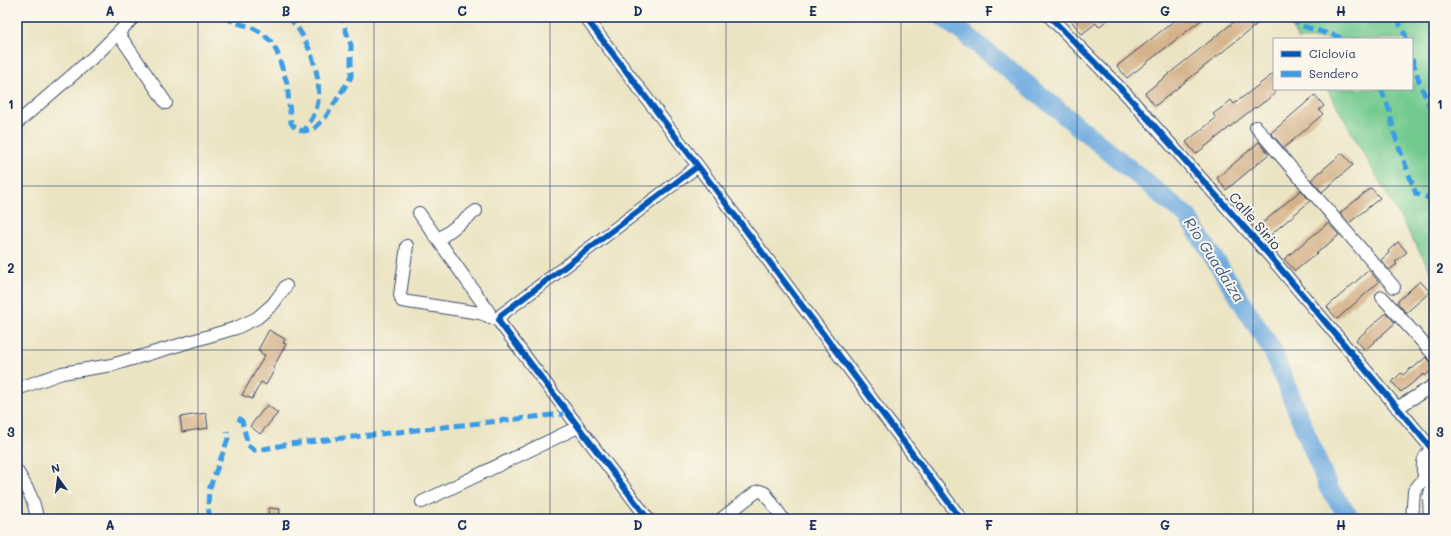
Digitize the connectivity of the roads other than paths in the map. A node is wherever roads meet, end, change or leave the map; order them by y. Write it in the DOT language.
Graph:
graph roads {
  1 [pos="134,17"];
  2 [pos="585,17"];
  3 [pos="1050,17"];
  4 [pos="118,33"];
  5 [pos="166,103"];
  6 [pos="17,123"];
  7 [pos="1256,127"];
  8 [pos="698,166"];
  9 [pos="476,211"];
  10 [pos="419,213"];
  11 [pos="438,240"];
  12 [pos="407,246"];
  13 [pos="286,286"];
  14 [pos="1394,286"];
  15 [pos="1382,297"];
  16 [pos="494,318"];
  17 [pos="1434,355"];
  18 [pos="1434,385"];
  19 [pos="17,389"];
  20 [pos="1397,408"];
  21 [pos="578,427"];
  22 [pos="1433,449"];
  23 [pos="17,471"];
  24 [pos="1430,482"];
  25 [pos="422,502"];
  26 [pos="37,519"];
  27 [pos="648,519"];
  28 [pos="722,519"];
  29 [pos="783,519"];
  30 [pos="961,519"];
  31 [pos="1412,519"];
  32 [pos="1430,519"];
  1 -- 4 [label="street"];
  2 -- 8 [label="street"];
  3 -- 20 [label="street, Calle Sirio"];
  4 -- 5 [label="street"];
  4 -- 6 [label="street"];
  7 -- 14 [label="street"];
  8 -- 16 [label="street"];
  8 -- 30 [label="street"];
  9 -- 11 [label="street"];
  10 -- 11 [label="street"];
  11 -- 16 [label="street"];
  12 -- 16 [label="street"];
  13 -- 19 [label="street"];
  15 -- 17 [label="street"];
  16 -- 21 [label="street"];
  18 -- 20 [label="street"];
  20 -- 22 [label="street, Calle Sirio"];
  21 -- 25 [label="street"];
  21 -- 27 [label="street"];
  22 -- 24 [label="street"];
  23 -- 26 [label="street"];
  24 -- 31 [label="street"];
  24 -- 32 [label="street"];
  28 -- 29 [label="street"];
}
